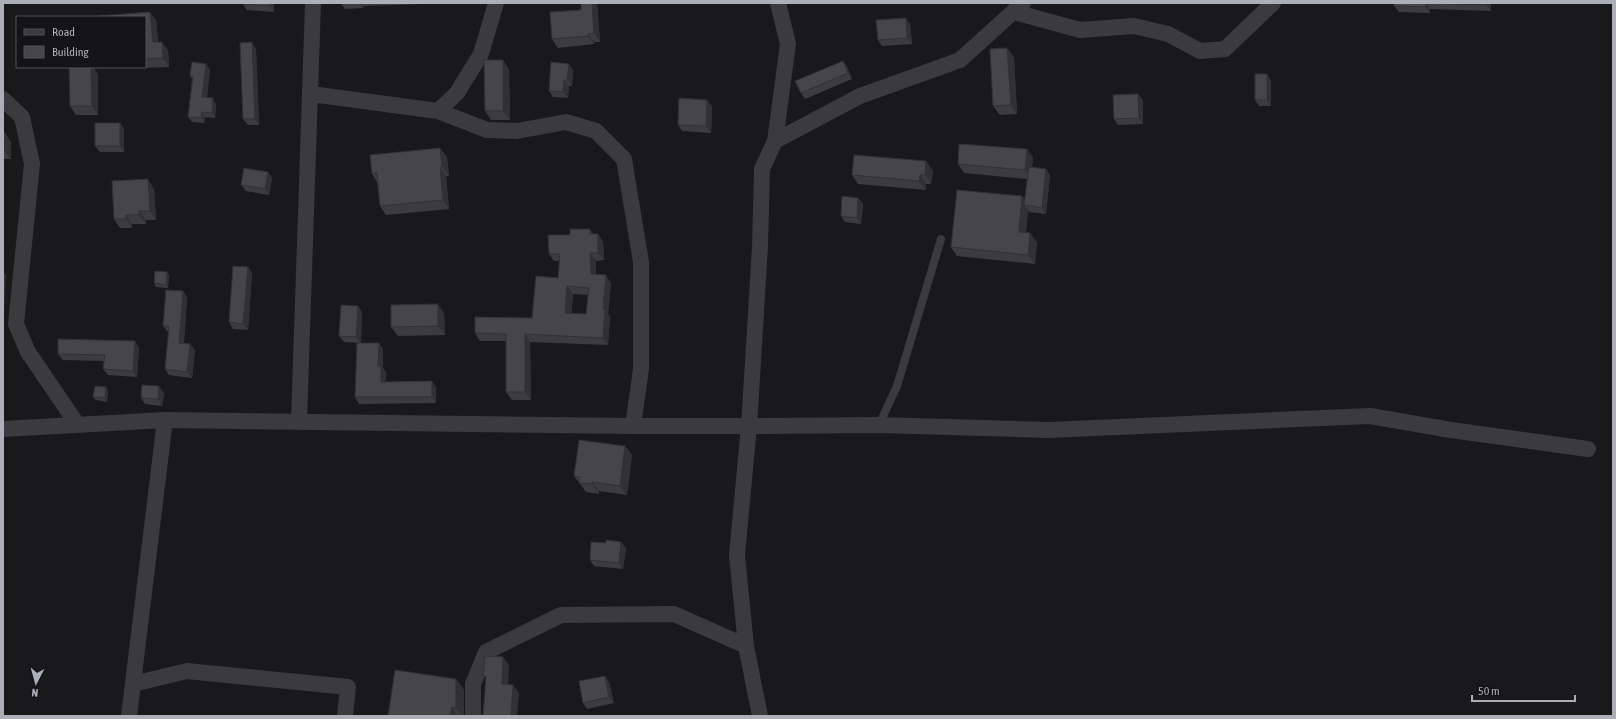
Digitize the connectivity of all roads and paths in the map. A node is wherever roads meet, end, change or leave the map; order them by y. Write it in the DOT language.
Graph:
graph roads {
  1 [pos="313,3"];
  2 [pos="496,3"];
  3 [pos="778,3"];
  4 [pos="1267,6"];
  5 [pos="1018,7"];
  6 [pos="311,94"];
  7 [pos="3,99"];
  8 [pos="438,112"];
  9 [pos="775,141"];
  10 [pos="941,239"];
  11 [pos="165,420"];
  12 [pos="299,421"];
  13 [pos="77,424"];
  14 [pos="879,425"];
  15 [pos="633,426"];
  16 [pos="749,426"];
  17 [pos="3,429"];
  18 [pos="1588,449"];
  19 [pos="746,646"];
  20 [pos="133,684"];
  21 [pos="129,716"];
  22 [pos="345,716"];
  23 [pos="473,716"];
  24 [pos="760,716"];
  1 -- 6 [label="street"];
  2 -- 8 [label="street"];
  3 -- 9 [label="street"];
  4 -- 5 [label="street"];
  5 -- 9 [label="street"];
  6 -- 8 [label="street"];
  6 -- 12 [label="street"];
  7 -- 13 [label="street"];
  8 -- 15 [label="street"];
  9 -- 16 [label="street"];
  10 -- 14 [label="lane"];
  11 -- 12 [label="street"];
  11 -- 13 [label="street"];
  11 -- 20 [label="street"];
  12 -- 15 [label="street"];
  13 -- 17 [label="street"];
  14 -- 16 [label="street"];
  14 -- 18 [label="street"];
  15 -- 16 [label="street"];
  16 -- 19 [label="street"];
  19 -- 23 [label="street"];
  19 -- 24 [label="street"];
  20 -- 21 [label="street"];
  20 -- 22 [label="street"];
}
